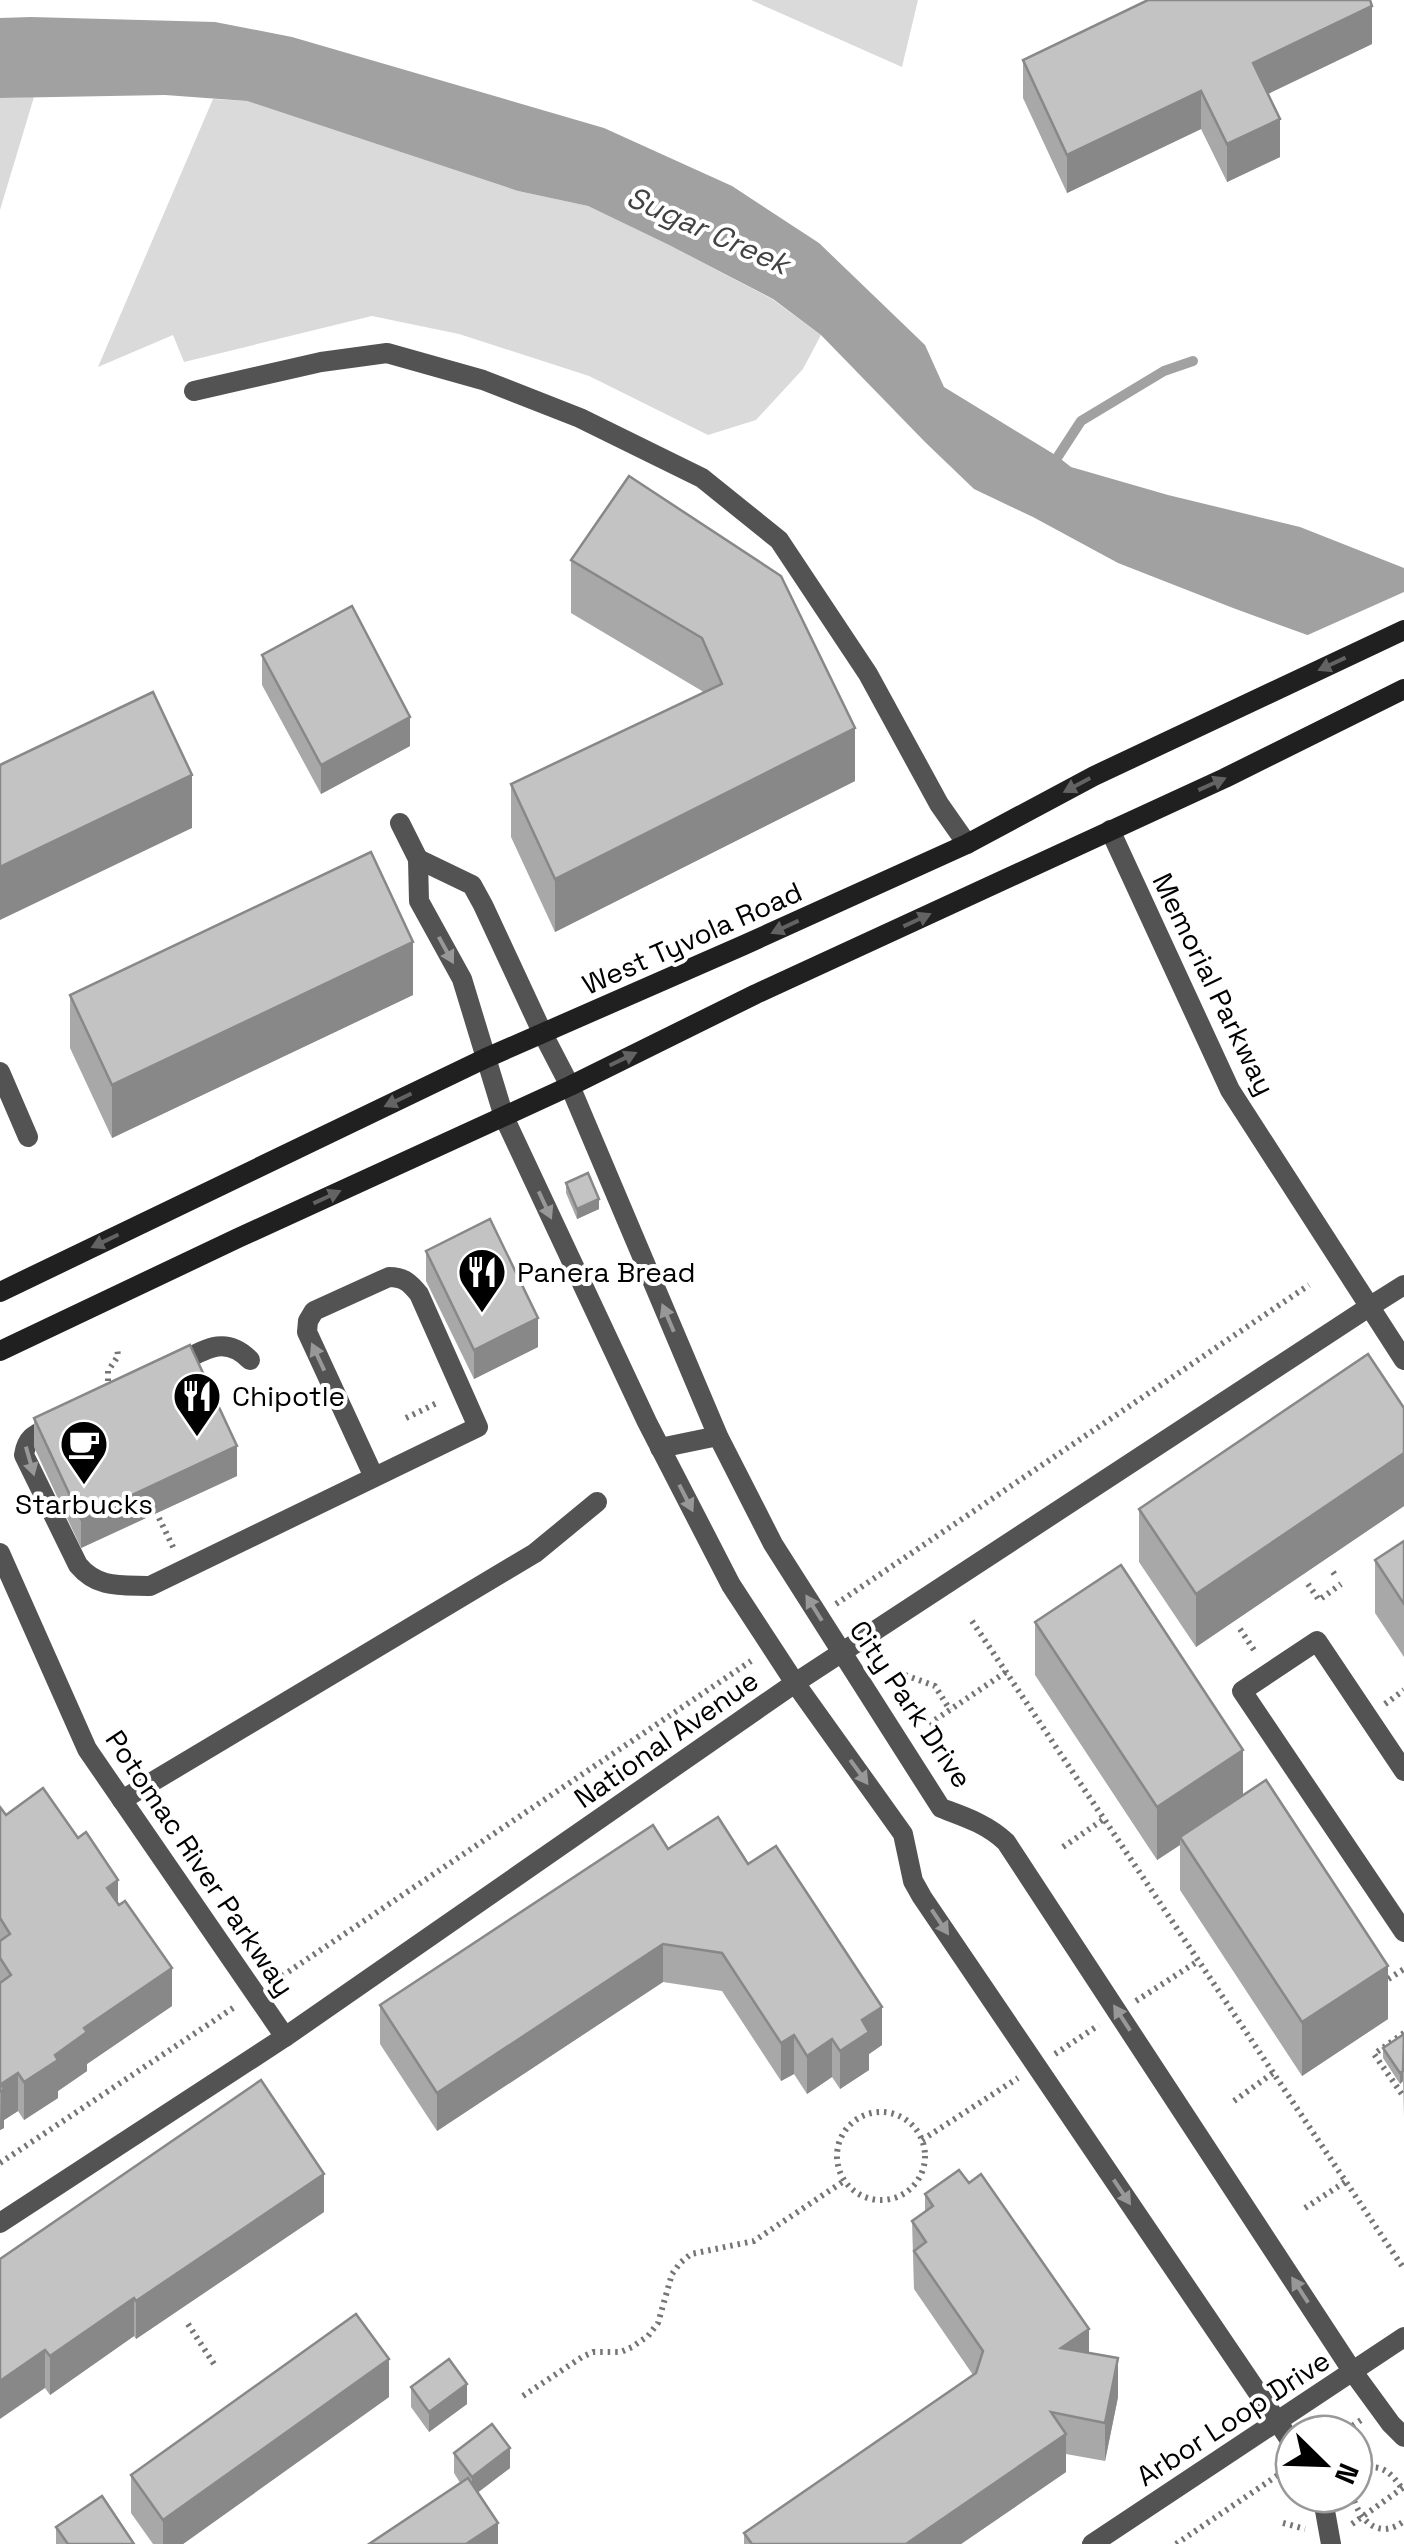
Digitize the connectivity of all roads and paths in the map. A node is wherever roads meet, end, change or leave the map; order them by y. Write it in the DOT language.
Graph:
graph roads {
  1 [pos="194,391"];
  2 [pos="1404,630"];
  3 [pos="1404,689"];
  4 [pos="400,822"];
  5 [pos="1110,830"];
  6 [pos="966,844"];
  7 [pos="418,859"];
  8 [pos="543,1034"];
  9 [pos="486,1058"];
  10 [pos="0,1072"];
  11 [pos="570,1086"];
  12 [pos="504,1116"];
  13 [pos="28,1138"];
  14 [pos="1404,1284"];
  15 [pos="1309,1286"];
  16 [pos="0,1292"];
  17 [pos="1369,1307"];
  18 [pos="118,1346"];
  19 [pos="0,1351"];
  20 [pos="250,1360"];
  21 [pos="1404,1360"];
  22 [pos="162,1372"];
  23 [pos="108,1381"];
  24 [pos="80,1413"];
  25 [pos="718,1436"];
  26 [pos="660,1448"];
  27 [pos="374,1477"];
  28 [pos="597,1502"];
  29 [pos="0,1553"];
  30 [pos="1337,1578"];
  31 [pos="1308,1584"];
  32 [pos="848,1596"];
  33 [pos="972,1621"];
  34 [pos="843,1654"];
  35 [pos="754,1660"];
  36 [pos="1006,1672"];
  37 [pos="905,1675"];
  38 [pos="795,1683"];
  39 [pos="950,1710"];
  40 [pos="929,1724"];
  41 [pos="1404,1770"];
  42 [pos="122,1800"];
  43 [pos="1104,1819"];
  44 [pos="1063,1846"];
  45 [pos="1404,1932"];
  46 [pos="1198,1961"];
  47 [pos="1404,1969"];
  48 [pos="271,1982"];
  49 [pos="1382,1984"];
  50 [pos="237,2005"];
  51 [pos="1131,2005"];
  52 [pos="1102,2023"];
  53 [pos="1404,2033"];
  54 [pos="285,2037"];
  55 [pos="1050,2057"];
  56 [pos="1273,2073"];
  57 [pos="1022,2076"];
  58 [pos="1404,2096"];
  59 [pos="1234,2101"];
  60 [pos="922,2140"];
  61 [pos="0,2163"];
  62 [pos="844,2182"];
  63 [pos="1345,2182"];
  64 [pos="1305,2208"];
  65 [pos="0,2223"];
  66 [pos="1404,2269"];
  67 [pos="188,2324"];
  68 [pos="1404,2337"];
  69 [pos="214,2364"];
  70 [pos="1353,2372"];
  71 [pos="523,2396"];
  72 [pos="1288,2414"];
  73 [pos="1274,2417"];
  74 [pos="1274,2423"];
  75 [pos="1404,2437"];
  76 [pos="1374,2467"];
  77 [pos="1274,2477"];
  78 [pos="1403,2489"];
  79 [pos="1326,2514"];
  80 [pos="1363,2515"];
  81 [pos="1283,2523"];
  82 [pos="1402,2526"];
  83 [pos="1346,2528"];
  84 [pos="1306,2530"];
  85 [pos="1092,2544"];
  86 [pos="1176,2544"];
  87 [pos="1331,2544"];
  1 -- 6 [label="street"];
  2 -- 6 [label="main road, West Tyvola Road, one-way"];
  5 -- 3 [label="main road, one-way"];
  4 -- 7 [label="street"];
  11 -- 5 [label="main road, one-way"];
  5 -- 17 [label="street, Memorial Parkway"];
  6 -- 8 [label="main road, West Tyvola Road, one-way"];
  7 -- 8 [label="street, City Park Drive"];
  7 -- 9 [label="street, one-way"];
  8 -- 9 [label="main road, West Tyvola Road"];
  8 -- 11 [label="street, City Park Drive"];
  9 -- 12 [label="street"];
  9 -- 16 [label="main road, West Tyvola Road, one-way"];
  10 -- 13 [label="street"];
  11 -- 12 [label="main road"];
  25 -- 11 [label="street, City Park Drive, one-way"];
  19 -- 12 [label="main road, one-way"];
  12 -- 26 [label="street, one-way"];
  14 -- 17 [label="street, National Avenue"];
  15 -- 32 [label="path"];
  17 -- 21 [label="street, Memorial Parkway"];
  17 -- 34 [label="street, National Avenue"];
  18 -- 23 [label="path"];
  20 -- 22 [label="street"];
  24 -- 27 [label="street, one-way"];
  25 -- 26 [label="street"];
  34 -- 25 [label="street, City Park Drive, one-way"];
  26 -- 38 [label="street, one-way"];
  27 -- 27 [label="street, one-way"];
  28 -- 42 [label="street"];
  29 -- 42 [label="street, Potomac River Parkway"];
  30 -- 31 [label="path"];
  33 -- 36 [label="path"];
  34 -- 38 [label="street, National Avenue"];
  70 -- 34 [label="street, City Park Drive, one-way"];
  35 -- 48 [label="path"];
  36 -- 39 [label="path"];
  36 -- 43 [label="path"];
  37 -- 39 [label="path"];
  38 -- 54 [label="street, National Avenue"];
  38 -- 73 [label="street, one-way"];
  39 -- 40 [label="path"];
  41 -- 45 [label="street"];
  42 -- 54 [label="street, Potomac River Parkway"];
  43 -- 44 [label="path"];
  43 -- 46 [label="path"];
  46 -- 51 [label="path"];
  46 -- 56 [label="path"];
  47 -- 49 [label="path"];
  50 -- 61 [label="path"];
  52 -- 55 [label="path"];
  53 -- 58 [label="path"];
  54 -- 65 [label="street, National Avenue"];
  56 -- 59 [label="path"];
  56 -- 63 [label="path"];
  57 -- 60 [label="path"];
  60 -- 62 [label="path"];
  60 -- 62 [label="path"];
  62 -- 71 [label="path"];
  63 -- 64 [label="path"];
  63 -- 66 [label="path"];
  67 -- 69 [label="path"];
  68 -- 70 [label="street, Arbor Loop Drive"];
  70 -- 72 [label="street, Arbor Loop Drive"];
  70 -- 75 [label="street, City Park Drive"];
  74 -- 85 [label="street, Arbor Loop Drive"];
  76 -- 78 [label="path"];
  77 -- 86 [label="path"];
  78 -- 80 [label="path"];
  79 -- 87 [label="street"];
  80 -- 82 [label="path"];
  80 -- 83 [label="path"];
  81 -- 84 [label="path"];
}
